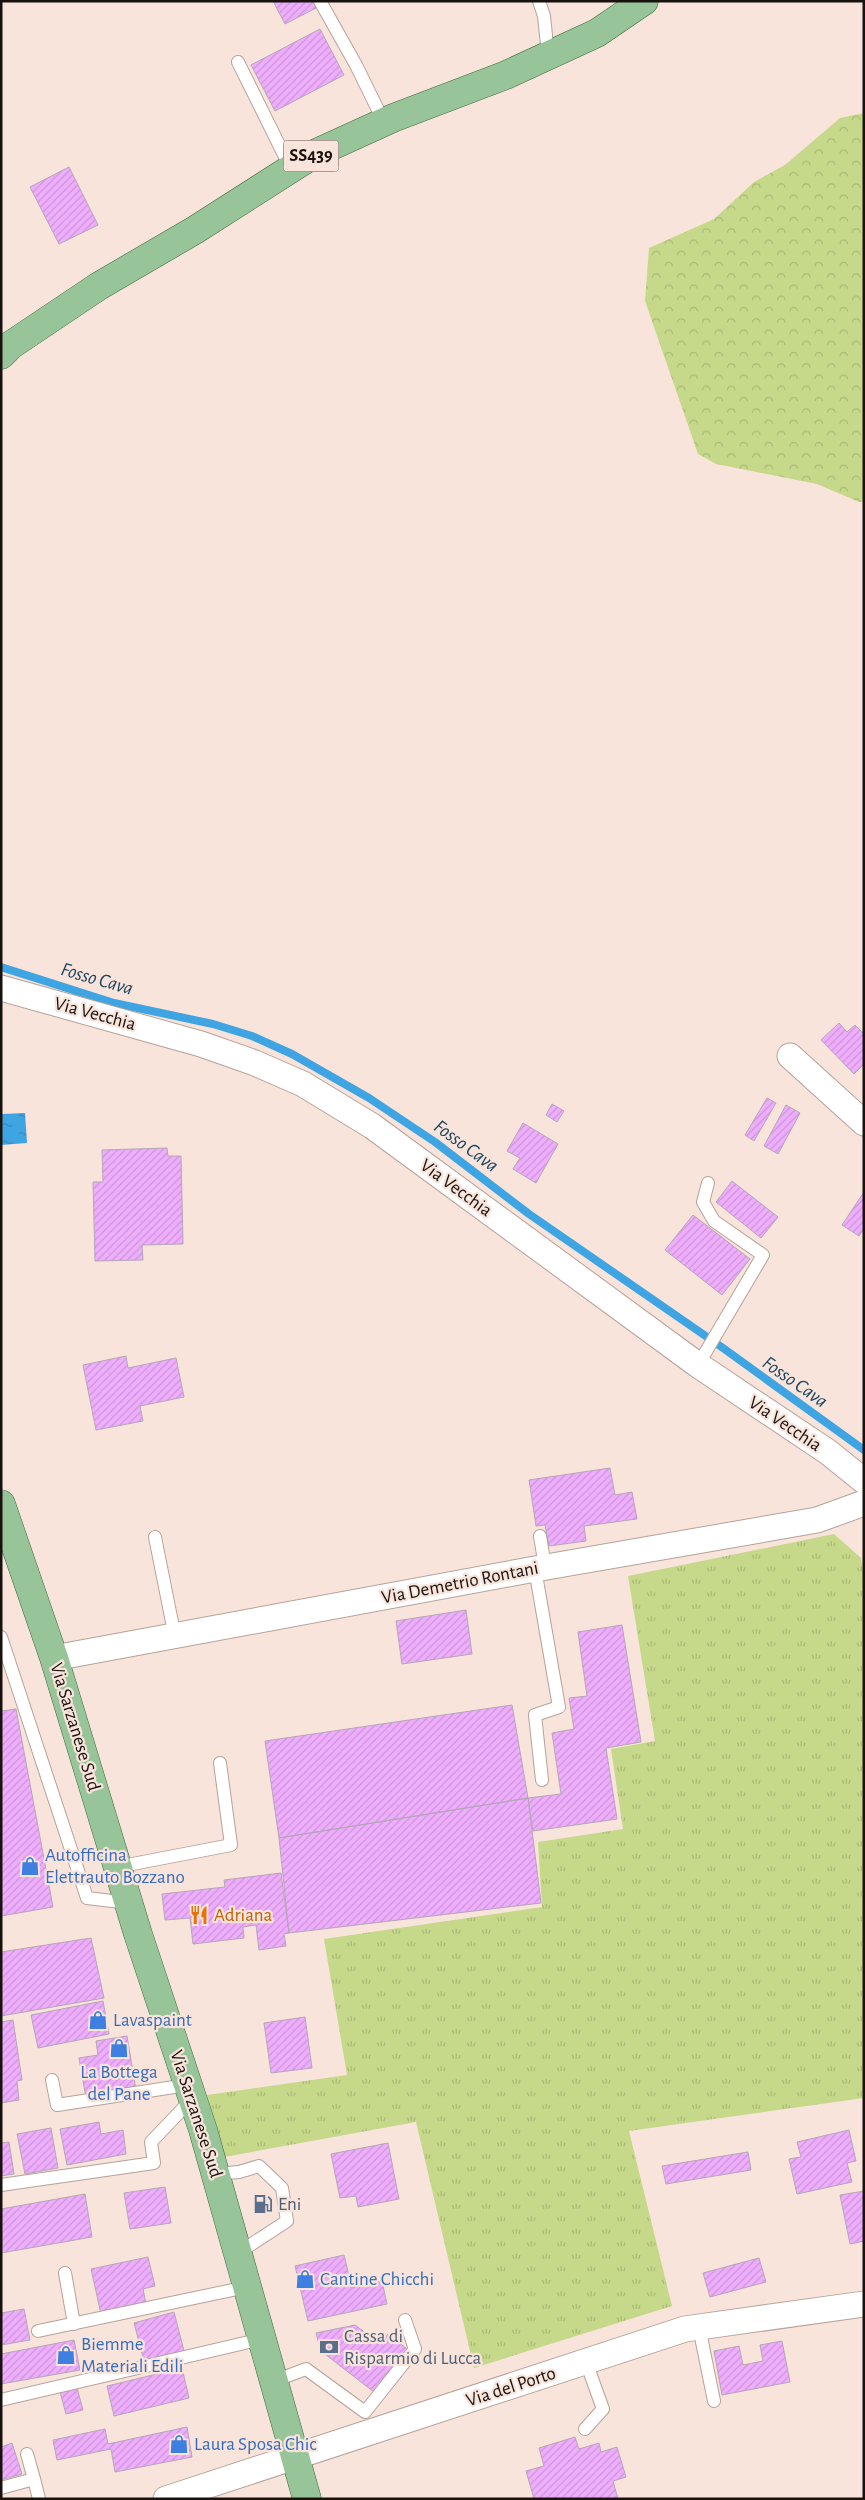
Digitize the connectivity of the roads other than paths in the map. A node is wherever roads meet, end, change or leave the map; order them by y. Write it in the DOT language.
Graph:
graph roads {
  1 [pos="320,1"];
  2 [pos="539,1"];
  3 [pos="639,3"];
  4 [pos="548,55"];
  5 [pos="238,62"];
  6 [pos="384,122"];
  7 [pos="291,169"];
  8 [pos="1,355"];
  9 [pos="1,988"];
  10 [pos="790,1056"];
  11 [pos="864,1123"];
  12 [pos="708,1183"];
  13 [pos="702,1358"];
  14 [pos="864,1481"];
  15 [pos="864,1503"];
  16 [pos="1,1504"];
  17 [pos="540,1536"];
  18 [pos="156,1537"];
  19 [pos="540,1568"];
  20 [pos="1,1637"];
  21 [pos="175,1637"];
  22 [pos="54,1658"];
  23 [pos="220,1763"];
  24 [pos="542,1780"];
  25 [pos="118,1867"];
  26 [pos="129,1903"];
  27 [pos="52,2080"];
  28 [pos="190,2092"];
  29 [pos="216,2174"];
  30 [pos="1,2185"];
  31 [pos="238,2253"];
  32 [pos="65,2273"];
  33 [pos="247,2286"];
  34 [pos="864,2304"];
  35 [pos="405,2320"];
  36 [pos="74,2324"];
  37 [pos="699,2327"];
  38 [pos="38,2332"];
  39 [pos="262,2339"];
  40 [pos="586,2362"];
  41 [pos="274,2381"];
  42 [pos="1,2400"];
  43 [pos="714,2402"];
  44 [pos="365,2412"];
  45 [pos="387,2428"];
  46 [pos="585,2429"];
  47 [pos="27,2454"];
  48 [pos="296,2458"];
  49 [pos="34,2479"];
  50 [pos="1,2488"];
  51 [pos="39,2499"];
  52 [pos="166,2499"];
  53 [pos="307,2499"];
  1 -- 6 [label="lane"];
  2 -- 4 [label="lane"];
  3 -- 4 [label="main road, SS439"];
  4 -- 6 [label="main road, SS439"];
  5 -- 7 [label="lane"];
  6 -- 7 [label="main road, SS439"];
  7 -- 8 [label="main road, SS439"];
  9 -- 13 [label="street, Via Vecchia"];
  10 -- 11 [label="street"];
  12 -- 13 [label="lane"];
  13 -- 14 [label="street, Via Vecchia"];
  15 -- 19 [label="street, Via Demetrio Rontani"];
  16 -- 22 [label="main road, Via Sarzanese Sud"];
  17 -- 19 [label="lane"];
  18 -- 21 [label="lane"];
  19 -- 21 [label="street, Via Demetrio Rontani"];
  19 -- 24 [label="lane"];
  20 -- 26 [label="lane"];
  21 -- 22 [label="street, Via Demetrio Rontani"];
  22 -- 25 [label="main road, Via Sarzanese Sud"];
  23 -- 25 [label="lane"];
  25 -- 26 [label="main road, Via Sarzanese Sud"];
  26 -- 28 [label="main road, Via Sarzanese Sud"];
  27 -- 28 [label="lane"];
  28 -- 29 [label="main road, Via Sarzanese Sud"];
  28 -- 30 [label="lane"];
  29 -- 31 [label="main road, Via Sarzanese Sud"];
  29 -- 31 [label="lane"];
  31 -- 33 [label="main road, Via Sarzanese Sud"];
  32 -- 36 [label="lane"];
  33 -- 36 [label="lane"];
  33 -- 39 [label="main road, Via Sarzanese Sud"];
  34 -- 37 [label="street, Via del Porto"];
  35 -- 44 [label="lane"];
  36 -- 38 [label="lane"];
  37 -- 40 [label="street, Via del Porto"];
  37 -- 43 [label="lane"];
  39 -- 41 [label="main road, Via Sarzanese Sud"];
  39 -- 42 [label="lane"];
  40 -- 45 [label="street, Via del Porto"];
  40 -- 46 [label="lane"];
  41 -- 44 [label="lane"];
  41 -- 48 [label="main road, Via Sarzanese Sud"];
  44 -- 45 [label="lane"];
  45 -- 48 [label="street, Via del Porto"];
  47 -- 49 [label="lane"];
  48 -- 52 [label="street, Via del Porto"];
  48 -- 53 [label="main road, Via Sarzanese Sud"];
  49 -- 50 [label="lane"];
  49 -- 51 [label="lane"];
}
